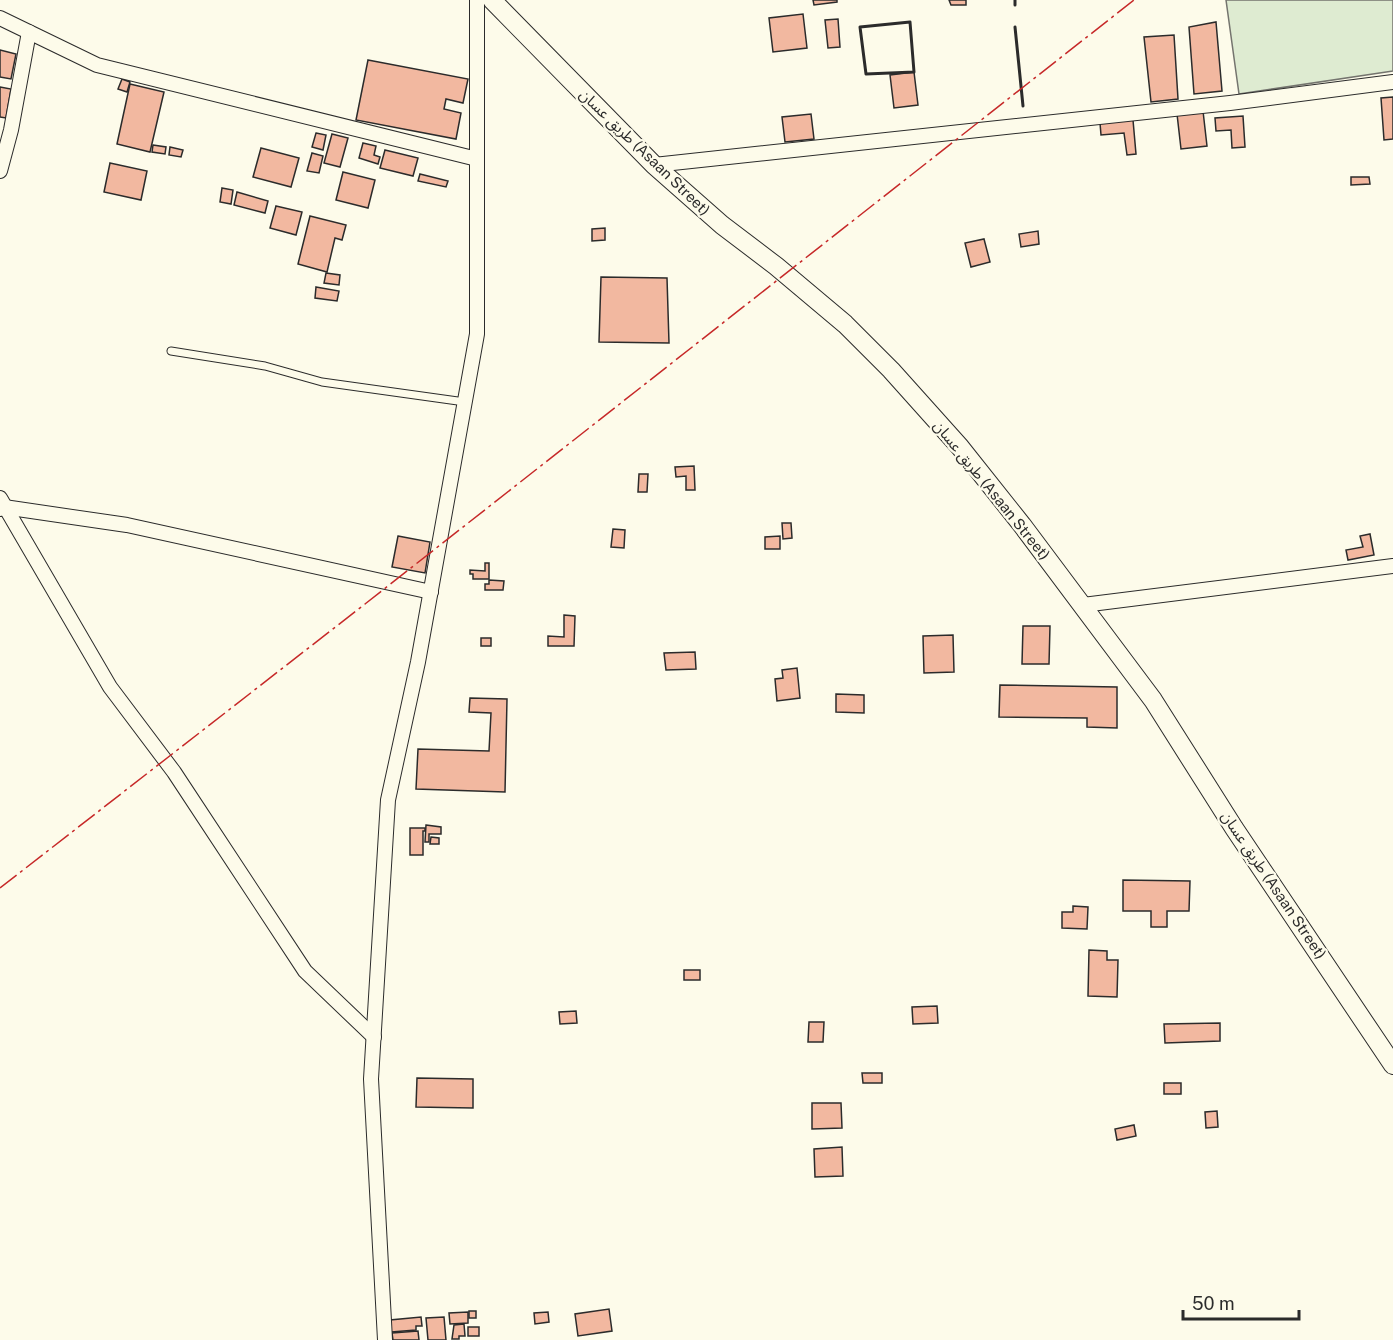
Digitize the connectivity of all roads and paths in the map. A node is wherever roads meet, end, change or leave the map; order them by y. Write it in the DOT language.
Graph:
graph roads {
  1 [pos="477,0"];
  2 [pos="492,0"];
  3 [pos="0,18"];
  4 [pos="29,32"];
  5 [pos="1393,82"];
  6 [pos="477,159"];
  7 [pos="654,165"];
  8 [pos="0,171"];
  9 [pos="171,351"];
  10 [pos="465,402"];
  11 [pos="1,505"];
  12 [pos="1393,566"];
  13 [pos="431,592"];
  14 [pos="1083,605"];
  15 [pos="374,1037"];
  16 [pos="1393,1065"];
  17 [pos="385,1340"];
  1 -- 6 [label="street"];
  2 -- 7 [label="street, طريق عسان (Asaan Street)"];
  3 -- 4 [label="street"];
  4 -- 6 [label="street"];
  4 -- 8 [label="street"];
  5 -- 7 [label="street"];
  6 -- 10 [label="street"];
  7 -- 14 [label="street, طريق عسان (Asaan Street)"];
  9 -- 10 [label="lane"];
  10 -- 13 [label="street"];
  11 -- 13 [label="street"];
  11 -- 15 [label="street"];
  12 -- 14 [label="street"];
  13 -- 15 [label="street"];
  14 -- 16 [label="street, طريق عسان (Asaan Street)"];
  15 -- 17 [label="street"];
}
